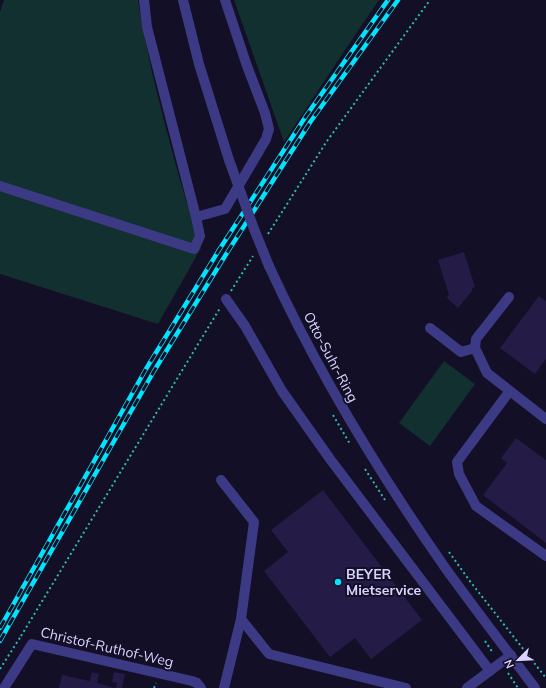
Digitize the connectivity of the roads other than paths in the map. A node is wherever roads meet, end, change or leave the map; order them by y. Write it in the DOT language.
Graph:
graph roads {
  1 [pos="144,0"];
  2 [pos="183,0"];
  3 [pos="225,0"];
  4 [pos="0,186"];
  5 [pos="196,217"];
  6 [pos="509,297"];
  7 [pos="226,299"];
  8 [pos="430,328"];
  9 [pos="475,348"];
  10 [pos="510,392"];
  11 [pos="546,419"];
  12 [pos="221,480"];
  13 [pos="546,556"];
  14 [pos="241,619"];
  15 [pos="511,656"];
  16 [pos="490,671"];
  17 [pos="4,688"];
  18 [pos="202,688"];
  19 [pos="224,688"];
  20 [pos="406,688"];
  21 [pos="466,688"];
  22 [pos="535,688"];
  1 -- 5 [label="street"];
  2 -- 15 [label="street, Otto-Suhr-Ring, bridge"];
  3 -- 5 [label="street"];
  4 -- 5 [label="street"];
  6 -- 9 [label="street"];
  7 -- 16 [label="street"];
  8 -- 9 [label="street"];
  9 -- 10 [label="street"];
  10 -- 11 [label="street"];
  10 -- 13 [label="street"];
  12 -- 14 [label="street"];
  14 -- 19 [label="street"];
  14 -- 20 [label="street"];
  15 -- 16 [label="street"];
  15 -- 22 [label="street, Otto-Suhr-Ring"];
  16 -- 21 [label="street"];
  17 -- 18 [label="street, Christof-Ruthof-Weg"];
}
